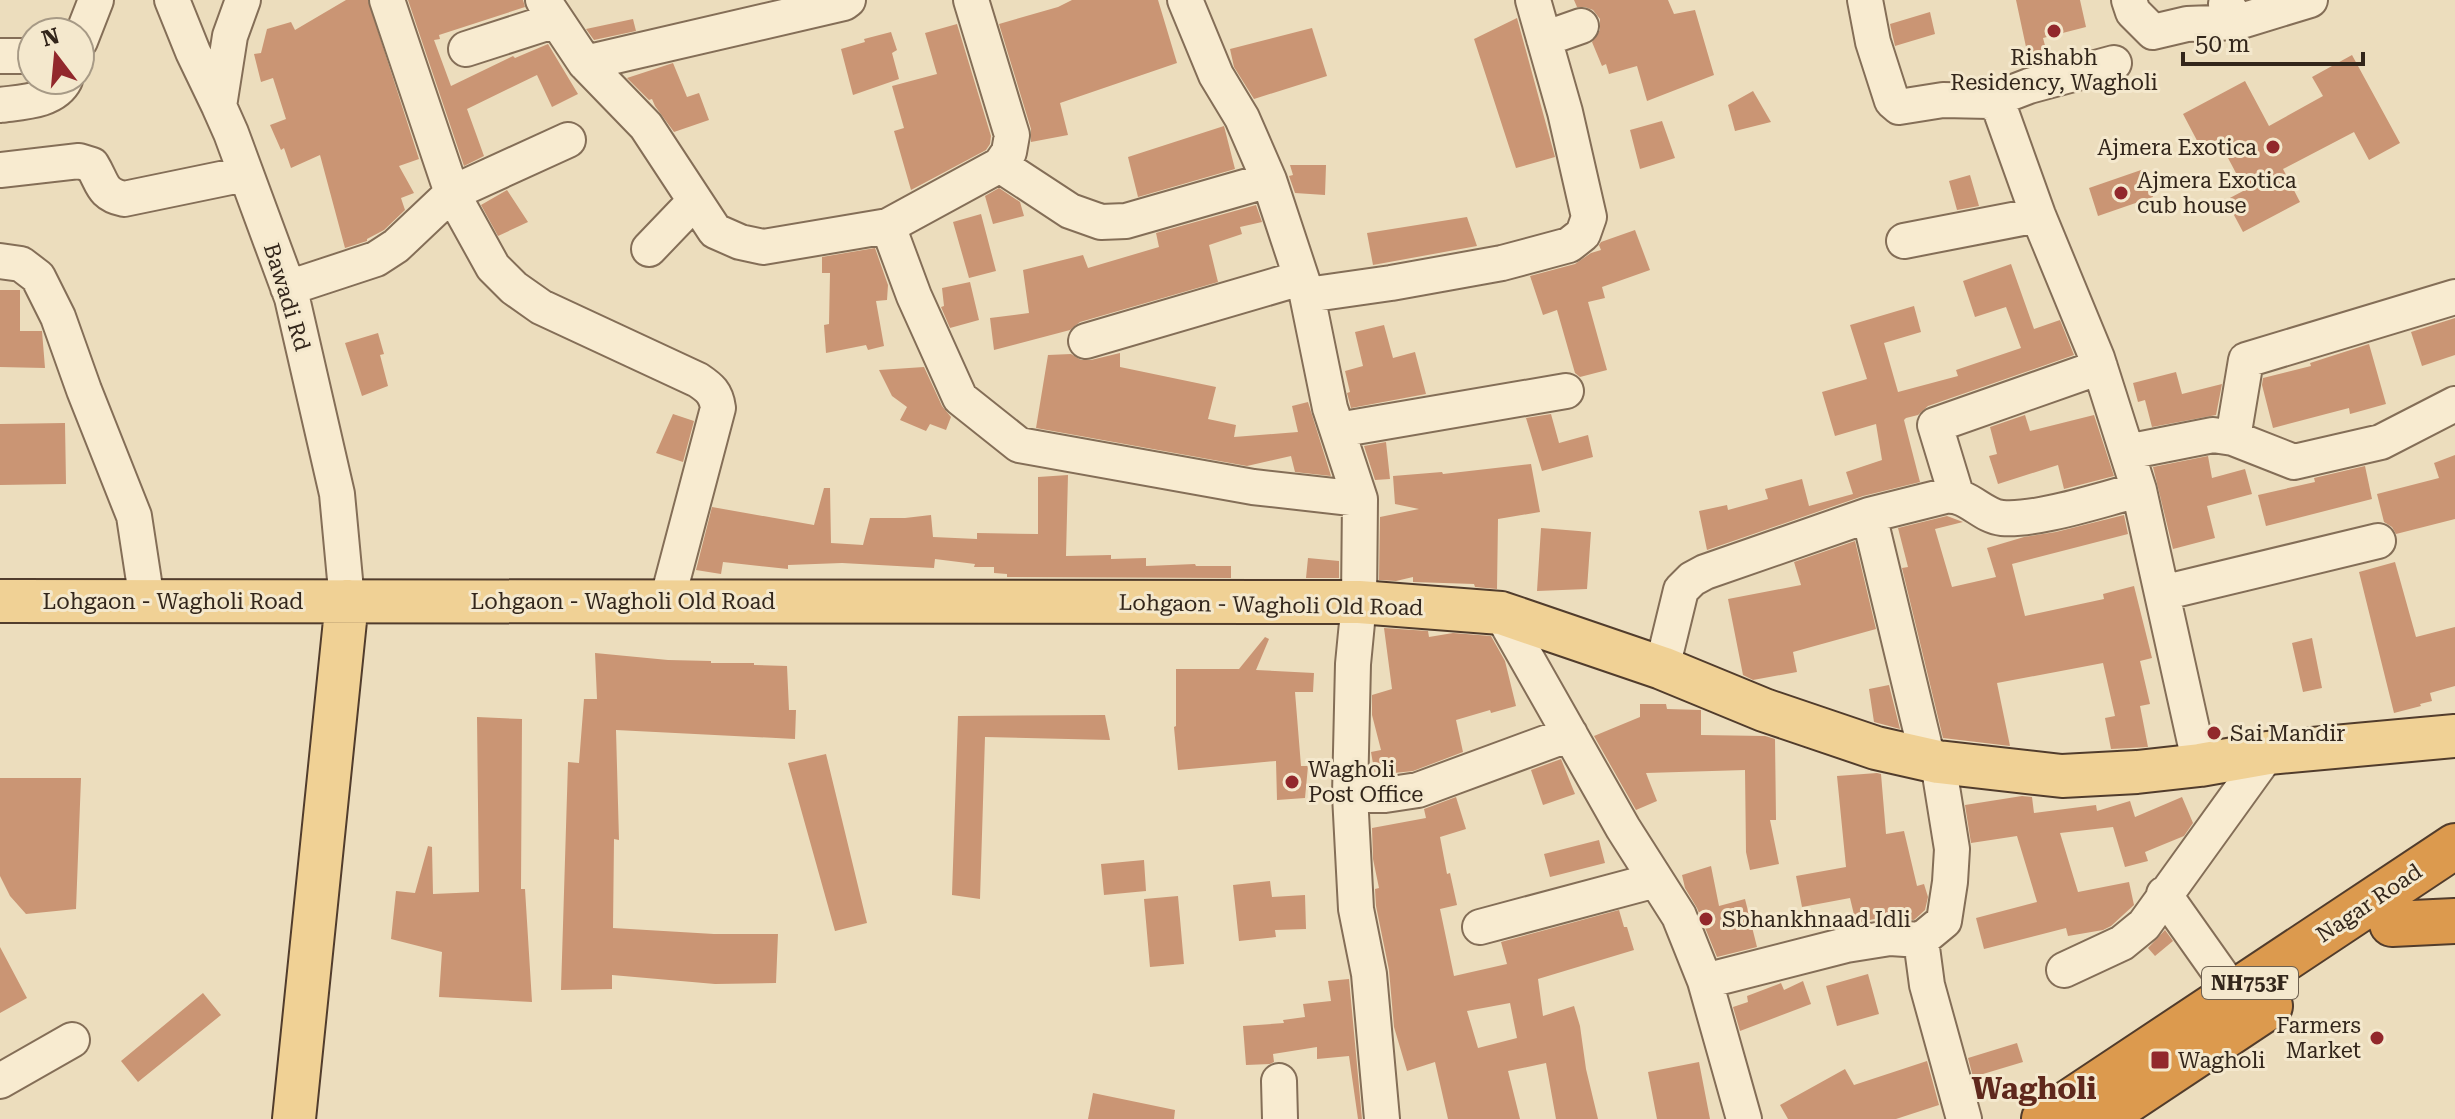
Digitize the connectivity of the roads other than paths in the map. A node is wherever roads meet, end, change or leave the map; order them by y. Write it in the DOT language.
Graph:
graph roads {
  1 [pos="172,0"];
  2 [pos="243,0"];
  3 [pos="387,0"];
  4 [pos="848,0"];
  5 [pos="971,0"];
  6 [pos="1185,0"];
  7 [pos="1533,0"];
  8 [pos="1865,0"];
  9 [pos="2129,0"];
  10 [pos="2310,0"];
  11 [pos="549,10"];
  12 [pos="2231,11"];
  13 [pos="1581,26"];
  14 [pos="1544,39"];
  15 [pos="466,49"];
  16 [pos="585,63"];
  17 [pos="2114,63"];
  18 [pos="46,96"];
  19 [pos="1990,101"];
  20 [pos="0,105"];
  21 [pos="219,106"];
  22 [pos="568,140"];
  23 [pos="1000,165"];
  24 [pos="0,170"];
  25 [pos="245,174"];
  26 [pos="1269,180"];
  27 [pos="452,193"];
  28 [pos="695,201"];
  29 [pos="2038,215"];
  30 [pos="888,226"];
  31 [pos="1904,241"];
  32 [pos="649,249"];
  33 [pos="0,261"];
  34 [pos="1304,286"];
  35 [pos="288,288"];
  36 [pos="2455,297"];
  37 [pos="1086,341"];
  38 [pos="2100,367"];
  39 [pos="1566,391"];
  40 [pos="2455,404"];
  41 [pos="1338,430"];
  42 [pos="2233,438"];
  43 [pos="2127,452"];
  44 [pos="2139,490"];
  45 [pos="1956,494"];
  46 [pos="1360,499"];
  47 [pos="1869,515"];
  48 [pos="2378,541"];
  49 [pos="2162,593"];
  50 [pos="0,601"];
  51 [pos="147,601"];
  52 [pos="347,601"];
  53 [pos="667,601"];
  54 [pos="1359,602"];
  55 [pos="1501,613"];
  56 [pos="1566,635"];
  57 [pos="1662,668"];
  58 [pos="1536,676"];
  59 [pos="1570,734"];
  60 [pos="2455,736"];
  61 [pos="2268,753"];
  62 [pos="1933,761"];
  63 [pos="2200,765"];
  64 [pos="1350,795"];
  65 [pos="2451,864"];
  66 [pos="1656,880"];
  67 [pos="2164,894"];
  68 [pos="2455,921"];
  69 [pos="2392,924"];
  70 [pos="1480,927"];
  71 [pos="1921,940"];
  72 [pos="2064,970"];
  73 [pos="1705,981"];
  74 [pos="2234,993"];
  75 [pos="72,1040"];
  76 [pos="0,1081"];
  77 [pos="1279,1081"];
  78 [pos="2144,1106"];
  79 [pos="294,1119"];
  80 [pos="1280,1119"];
  81 [pos="1382,1119"];
  82 [pos="1744,1119"];
  83 [pos="1964,1119"];
  84 [pos="2044,1119"];
  85 [pos="2100,1119"];
  1 -- 21 [label="street"];
  2 -- 21 [label="street, Bawadi Rd"];
  3 -- 27 [label="street"];
  4 -- 16 [label="street"];
  5 -- 23 [label="street"];
  6 -- 26 [label="street"];
  7 -- 14 [label="street"];
  8 -- 19 [label="street"];
  9 -- 12 [label="street"];
  10 -- 12 [label="street"];
  11 -- 15 [label="street"];
  11 -- 16 [label="street"];
  13 -- 14 [label="street"];
  14 -- 34 [label="street"];
  16 -- 28 [label="street"];
  17 -- 19 [label="street"];
  18 -- 20 [label="street"];
  19 -- 29 [label="street"];
  21 -- 25 [label="street, Bawadi Rd"];
  22 -- 27 [label="street"];
  23 -- 26 [label="street"];
  23 -- 30 [label="street"];
  24 -- 25 [label="street"];
  25 -- 35 [label="street, Bawadi Rd"];
  26 -- 34 [label="street"];
  27 -- 35 [label="street"];
  27 -- 53 [label="street"];
  28 -- 30 [label="street"];
  28 -- 32 [label="street"];
  29 -- 31 [label="street"];
  29 -- 38 [label="street"];
  30 -- 46 [label="street"];
  33 -- 51 [label="street"];
  34 -- 37 [label="street"];
  34 -- 41 [label="street"];
  35 -- 52 [label="street, Bawadi Rd"];
  36 -- 42 [label="street"];
  38 -- 43 [label="street"];
  38 -- 45 [label="street"];
  39 -- 41 [label="street"];
  40 -- 42 [label="street"];
  41 -- 46 [label="street"];
  42 -- 43 [label="street"];
  43 -- 44 [label="street"];
  44 -- 45 [label="street"];
  44 -- 49 [label="street"];
  45 -- 47 [label="street"];
  46 -- 54 [label="street"];
  47 -- 57 [label="street"];
  47 -- 62 [label="street"];
  48 -- 49 [label="street"];
  49 -- 63 [label="street"];
  50 -- 51 [label="main road, Lohgaon - Wagholi Road"];
  51 -- 52 [label="main road, Lohgaon - Wagholi Road"];
  52 -- 53 [label="main road, Lohgaon - Wagholi Old Road"];
  52 -- 79 [label="main road"];
  53 -- 54 [label="main road, Lohgaon - Wagholi Old Road"];
  54 -- 55 [label="main road, Lohgaon - Wagholi Old Road"];
  54 -- 64 [label="street"];
  55 -- 56 [label="main road, Lohgaon - Wagholi Old Road"];
  55 -- 58 [label="street"];
  56 -- 57 [label="main road, Lohgaon - Wagholi Old Road"];
  56 -- 58 [label="street"];
  57 -- 62 [label="main road, Lohgaon - Wagholi Old Road"];
  58 -- 59 [label="street"];
  59 -- 64 [label="street"];
  59 -- 66 [label="street"];
  60 -- 61 [label="main road, Lohgaon - Wagholi Old Road"];
  61 -- 63 [label="main road, Lohgaon - Wagholi Old Road"];
  61 -- 67 [label="street"];
  62 -- 63 [label="main road, Lohgaon - Wagholi Old Road"];
  62 -- 71 [label="street"];
  64 -- 81 [label="street"];
  65 -- 69 [label="highway, Nagar Road / NH753F"];
  65 -- 74 [label="highway, Nagar Road / NH753F"];
  66 -- 70 [label="street"];
  66 -- 73 [label="street"];
  67 -- 72 [label="street"];
  67 -- 74 [label="street"];
  68 -- 69 [label="highway"];
  69 -- 78 [label="highway, Nagar Road / NH753F"];
  71 -- 73 [label="street"];
  71 -- 83 [label="street"];
  73 -- 82 [label="street"];
  74 -- 84 [label="highway, Nagar Road / NH753F"];
  75 -- 76 [label="street"];
  77 -- 80 [label="street"];
  78 -- 85 [label="highway, Nagar Road / NH753F"];
}
